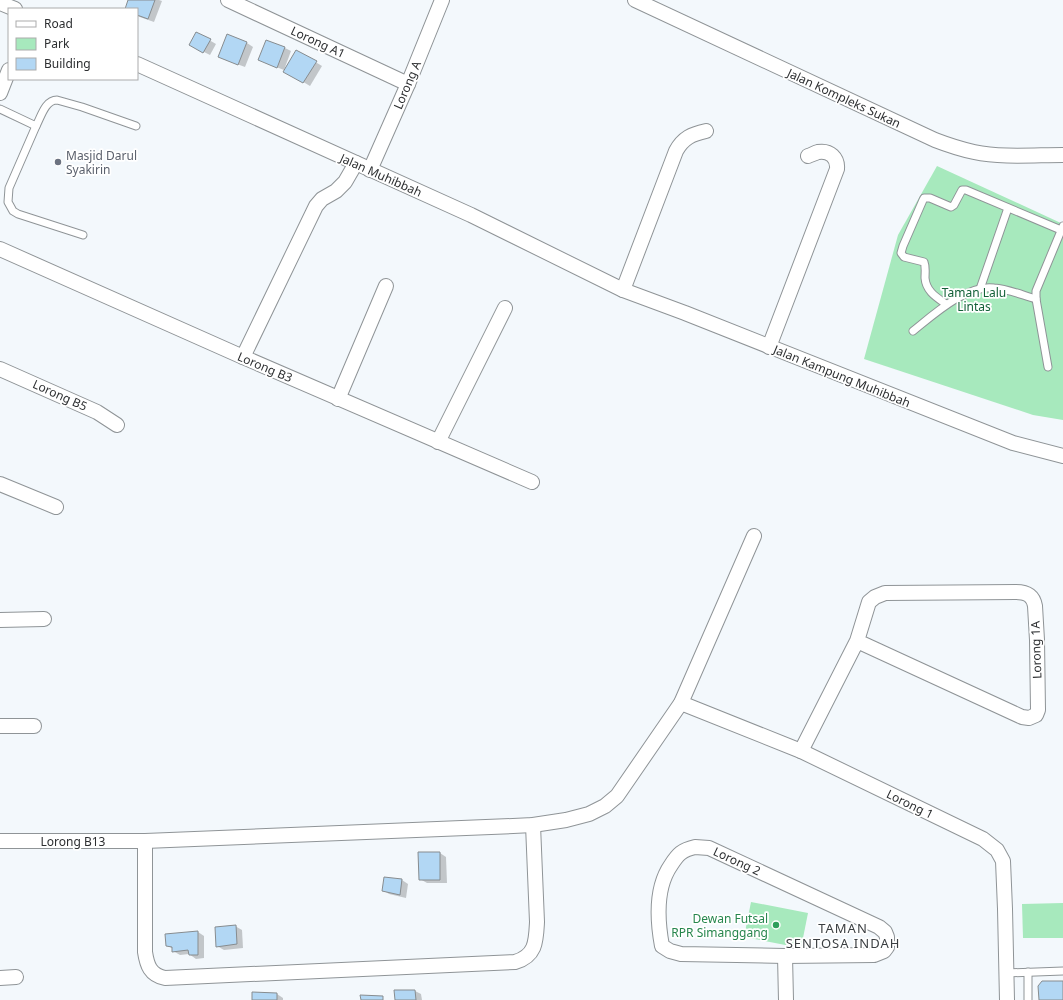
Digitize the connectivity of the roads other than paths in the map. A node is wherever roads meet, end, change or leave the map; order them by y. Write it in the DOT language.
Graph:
graph roads {
  1 [pos="228,0"];
  2 [pos="442,0"];
  3 [pos="635,0"];
  4 [pos="0,3"];
  5 [pos="12,8"];
  6 [pos="138,64"];
  7 [pos="8,73"];
  8 [pos="408,84"];
  9 [pos="0,93"];
  10 [pos="0,109"];
  11 [pos="36,126"];
  12 [pos="136,126"];
  13 [pos="706,132"];
  14 [pos="1063,155"];
  15 [pos="808,156"];
  16 [pos="356,163"];
  17 [pos="370,170"];
  18 [pos="1008,208"];
  19 [pos="1062,228"];
  20 [pos="83,235"];
  21 [pos="0,249"];
  22 [pos="386,286"];
  23 [pos="980,289"];
  24 [pos="623,290"];
  25 [pos="1036,299"];
  26 [pos="946,304"];
  27 [pos="505,308"];
  28 [pos="913,331"];
  29 [pos="769,347"];
  30 [pos="243,357"];
  31 [pos="1048,367"];
  32 [pos="0,369"];
  33 [pos="338,399"];
  34 [pos="117,424"];
  35 [pos="438,442"];
  36 [pos="1063,456"];
  37 [pos="532,482"];
  38 [pos="0,484"];
  39 [pos="56,507"];
  40 [pos="754,536"];
  41 [pos="44,619"];
  42 [pos="0,620"];
  43 [pos="857,641"];
  44 [pos="681,702"];
  45 [pos="0,726"];
  46 [pos="34,726"];
  47 [pos="801,751"];
  48 [pos="533,825"];
  49 [pos="0,841"];
  50 [pos="146,841"];
  51 [pos="784,956"];
  52 [pos="1063,971"];
  53 [pos="1028,972"];
  54 [pos="1006,973"];
  55 [pos="0,978"];
  56 [pos="16,978"];
  57 [pos="786,1000"];
  58 [pos="1007,1000"];
  59 [pos="1028,1000"];
  1 -- 8 [label="street, Lorong A1"];
  2 -- 8 [label="street, Lorong A"];
  3 -- 14 [label="street, Jalan Kompleks Sukan"];
  4 -- 5 [label="street"];
  6 -- 16 [label="street, Jalan Muhibbah"];
  7 -- 9 [label="street"];
  8 -- 17 [label="street, Lorong A"];
  10 -- 11 [label="lane"];
  11 -- 12 [label="lane"];
  11 -- 20 [label="lane"];
  13 -- 24 [label="street"];
  15 -- 29 [label="street"];
  16 -- 17 [label="street, Jalan Muhibbah"];
  16 -- 30 [label="street"];
  17 -- 24 [label="street, Jalan Muhibbah"];
  18 -- 19 [label="lane"];
  18 -- 23 [label="lane"];
  18 -- 26 [label="lane"];
  19 -- 25 [label="lane"];
  21 -- 30 [label="street, Lorong B3"];
  22 -- 33 [label="street"];
  23 -- 25 [label="lane"];
  23 -- 26 [label="lane"];
  24 -- 29 [label="street, Jalan Kampung Muhibbah"];
  25 -- 31 [label="lane"];
  26 -- 28 [label="lane"];
  27 -- 35 [label="street"];
  29 -- 36 [label="street, Jalan Kampung Muhibbah"];
  30 -- 33 [label="street, Lorong B3"];
  32 -- 34 [label="street, Lorong B5"];
  33 -- 35 [label="street, Lorong B3"];
  35 -- 37 [label="street, Lorong B3"];
  38 -- 39 [label="street"];
  40 -- 44 [label="street, Lorong B13"];
  41 -- 42 [label="street"];
  43 -- 43 [label="street, Lorong 1A"];
  43 -- 47 [label="street, Lorong 1A"];
  44 -- 47 [label="street, Lorong 1"];
  44 -- 48 [label="street, Lorong B13"];
  45 -- 46 [label="street"];
  47 -- 54 [label="street, Lorong 1"];
  48 -- 50 [label="street, Lorong B13"];
  48 -- 50 [label="street"];
  49 -- 50 [label="street, Lorong B13"];
  51 -- 51 [label="street, Lorong 2"];
  51 -- 57 [label="street"];
  52 -- 53 [label="lane"];
  53 -- 54 [label="lane"];
  53 -- 59 [label="lane"];
  54 -- 58 [label="street, Lorong 1"];
  55 -- 56 [label="street"];
}
